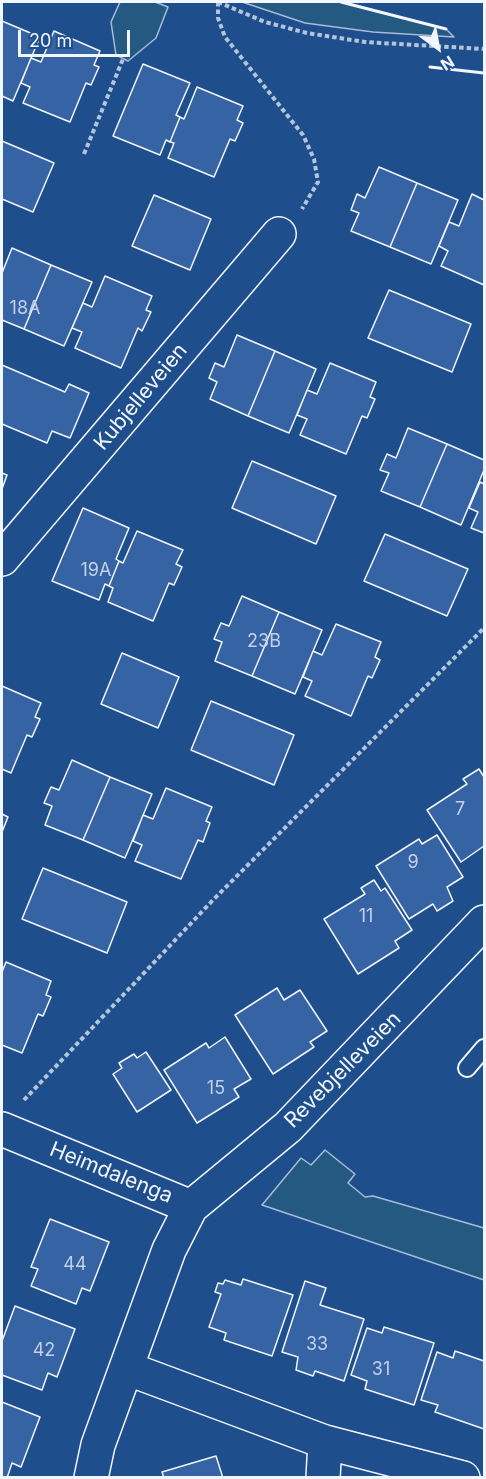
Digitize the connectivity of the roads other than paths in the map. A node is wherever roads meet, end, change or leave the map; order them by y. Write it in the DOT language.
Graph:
graph roads {
  1 [pos="279,234"];
  2 [pos="2,559"];
  3 [pos="484,922"];
  4 [pos="484,1048"];
  5 [pos="467,1068"];
  6 [pos="2,1129"];
  7 [pos="191,1207"];
  8 [pos="126,1368"];
  9 [pos="325,1442"];
  10 [pos="91,1478"];
  11 [pos="323,1478"];
  12 [pos="463,1478"];
  1 -- 2 [label="street, Kubjelleveien"];
  3 -- 7 [label="street, Revebjelleveien"];
  4 -- 5 [label="lane"];
  6 -- 7 [label="street, Heimdalenga"];
  7 -- 8 [label="street, Heimdalenga"];
  8 -- 9 [label="street"];
  8 -- 10 [label="street, Heimdalenga"];
  9 -- 11 [label="street"];
  9 -- 12 [label="street"];
}
